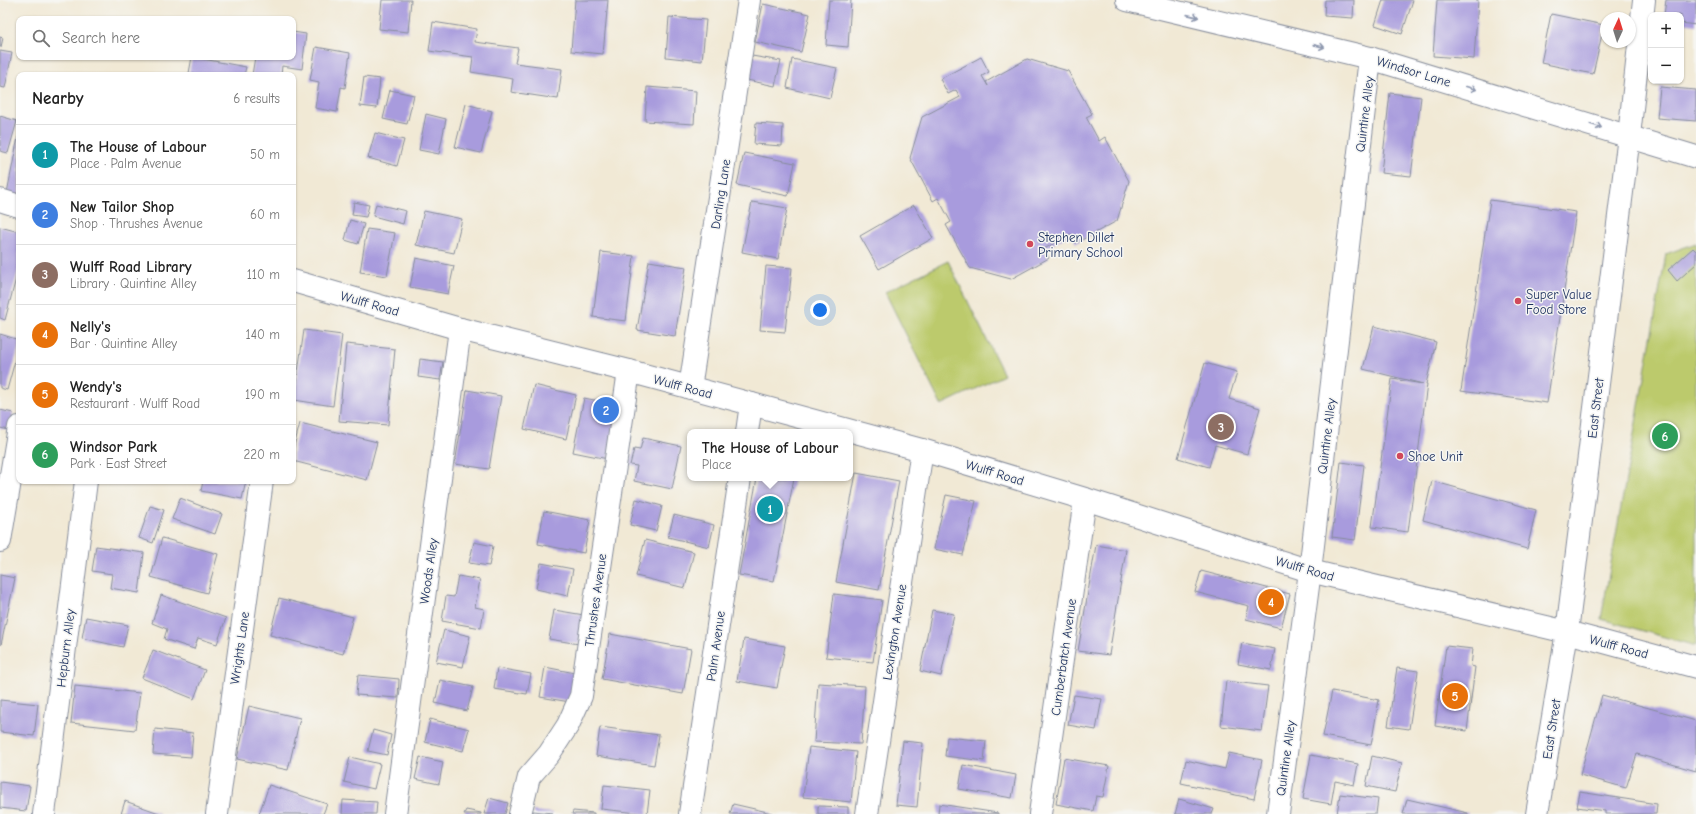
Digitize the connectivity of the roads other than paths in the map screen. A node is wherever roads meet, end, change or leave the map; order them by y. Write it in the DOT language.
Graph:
graph roads {
  1 [pos="748,0"];
  2 [pos="1127,0"];
  3 [pos="1644,0"];
  4 [pos="1370,58"];
  5 [pos="1629,136"];
  6 [pos="1696,157"];
  7 [pos="0,200"];
  8 [pos="16,205"];
  9 [pos="296,282"];
  10 [pos="460,329"];
  11 [pos="629,371"];
  12 [pos="690,388"];
  13 [pos="751,404"];
  14 [pos="747,429"];
  15 [pos="844,429"];
  16 [pos="853,431"];
  17 [pos="16,445"];
  18 [pos="922,450"];
  19 [pos="740,481"];
  20 [pos="86,484"];
  21 [pos="262,484"];
  22 [pos="1085,499"];
  23 [pos="0,541"];
  24 [pos="1310,571"];
  25 [pos="1567,632"];
  26 [pos="1696,667"];
  27 [pos="44,814"];
  28 [pos="217,814"];
  29 [pos="395,814"];
  30 [pos="520,814"];
  31 [pos="690,814"];
  32 [pos="867,814"];
  33 [pos="1040,814"];
  34 [pos="1278,814"];
  35 [pos="1537,814"];
  1 -- 12 [label="street, Darling Lane"];
  2 -- 4 [label="street, Windsor Lane, one-way"];
  3 -- 5 [label="street, East Street"];
  4 -- 5 [label="street, Windsor Lane, one-way"];
  4 -- 24 [label="street, Quintine Alley"];
  5 -- 6 [label="street, Windsor Lane"];
  5 -- 25 [label="street, East Street"];
  7 -- 8 [label="street"];
  9 -- 10 [label="street, Wulff Road"];
  10 -- 11 [label="street, Wulff Road"];
  10 -- 29 [label="street, Woods Alley"];
  11 -- 12 [label="street, Wulff Road"];
  11 -- 30 [label="street, Thrushes Avenue"];
  12 -- 13 [label="street, Wulff Road"];
  13 -- 14 [label="street"];
  13 -- 15 [label="street, Wulff Road"];
  16 -- 18 [label="street, Wulff Road"];
  17 -- 23 [label="street"];
  18 -- 22 [label="street, Wulff Road"];
  18 -- 32 [label="street, Lexington Avenue"];
  19 -- 31 [label="street, Palm Avenue"];
  20 -- 27 [label="street, Hepburn Alley"];
  21 -- 28 [label="street, Wrights Lane"];
  22 -- 24 [label="street, Wulff Road"];
  22 -- 33 [label="street, Cumberbatch Avenue"];
  24 -- 25 [label="street, Wulff Road"];
  24 -- 34 [label="street, Quintine Alley"];
  25 -- 26 [label="street, Wulff Road"];
  25 -- 35 [label="street, East Street"];
}
